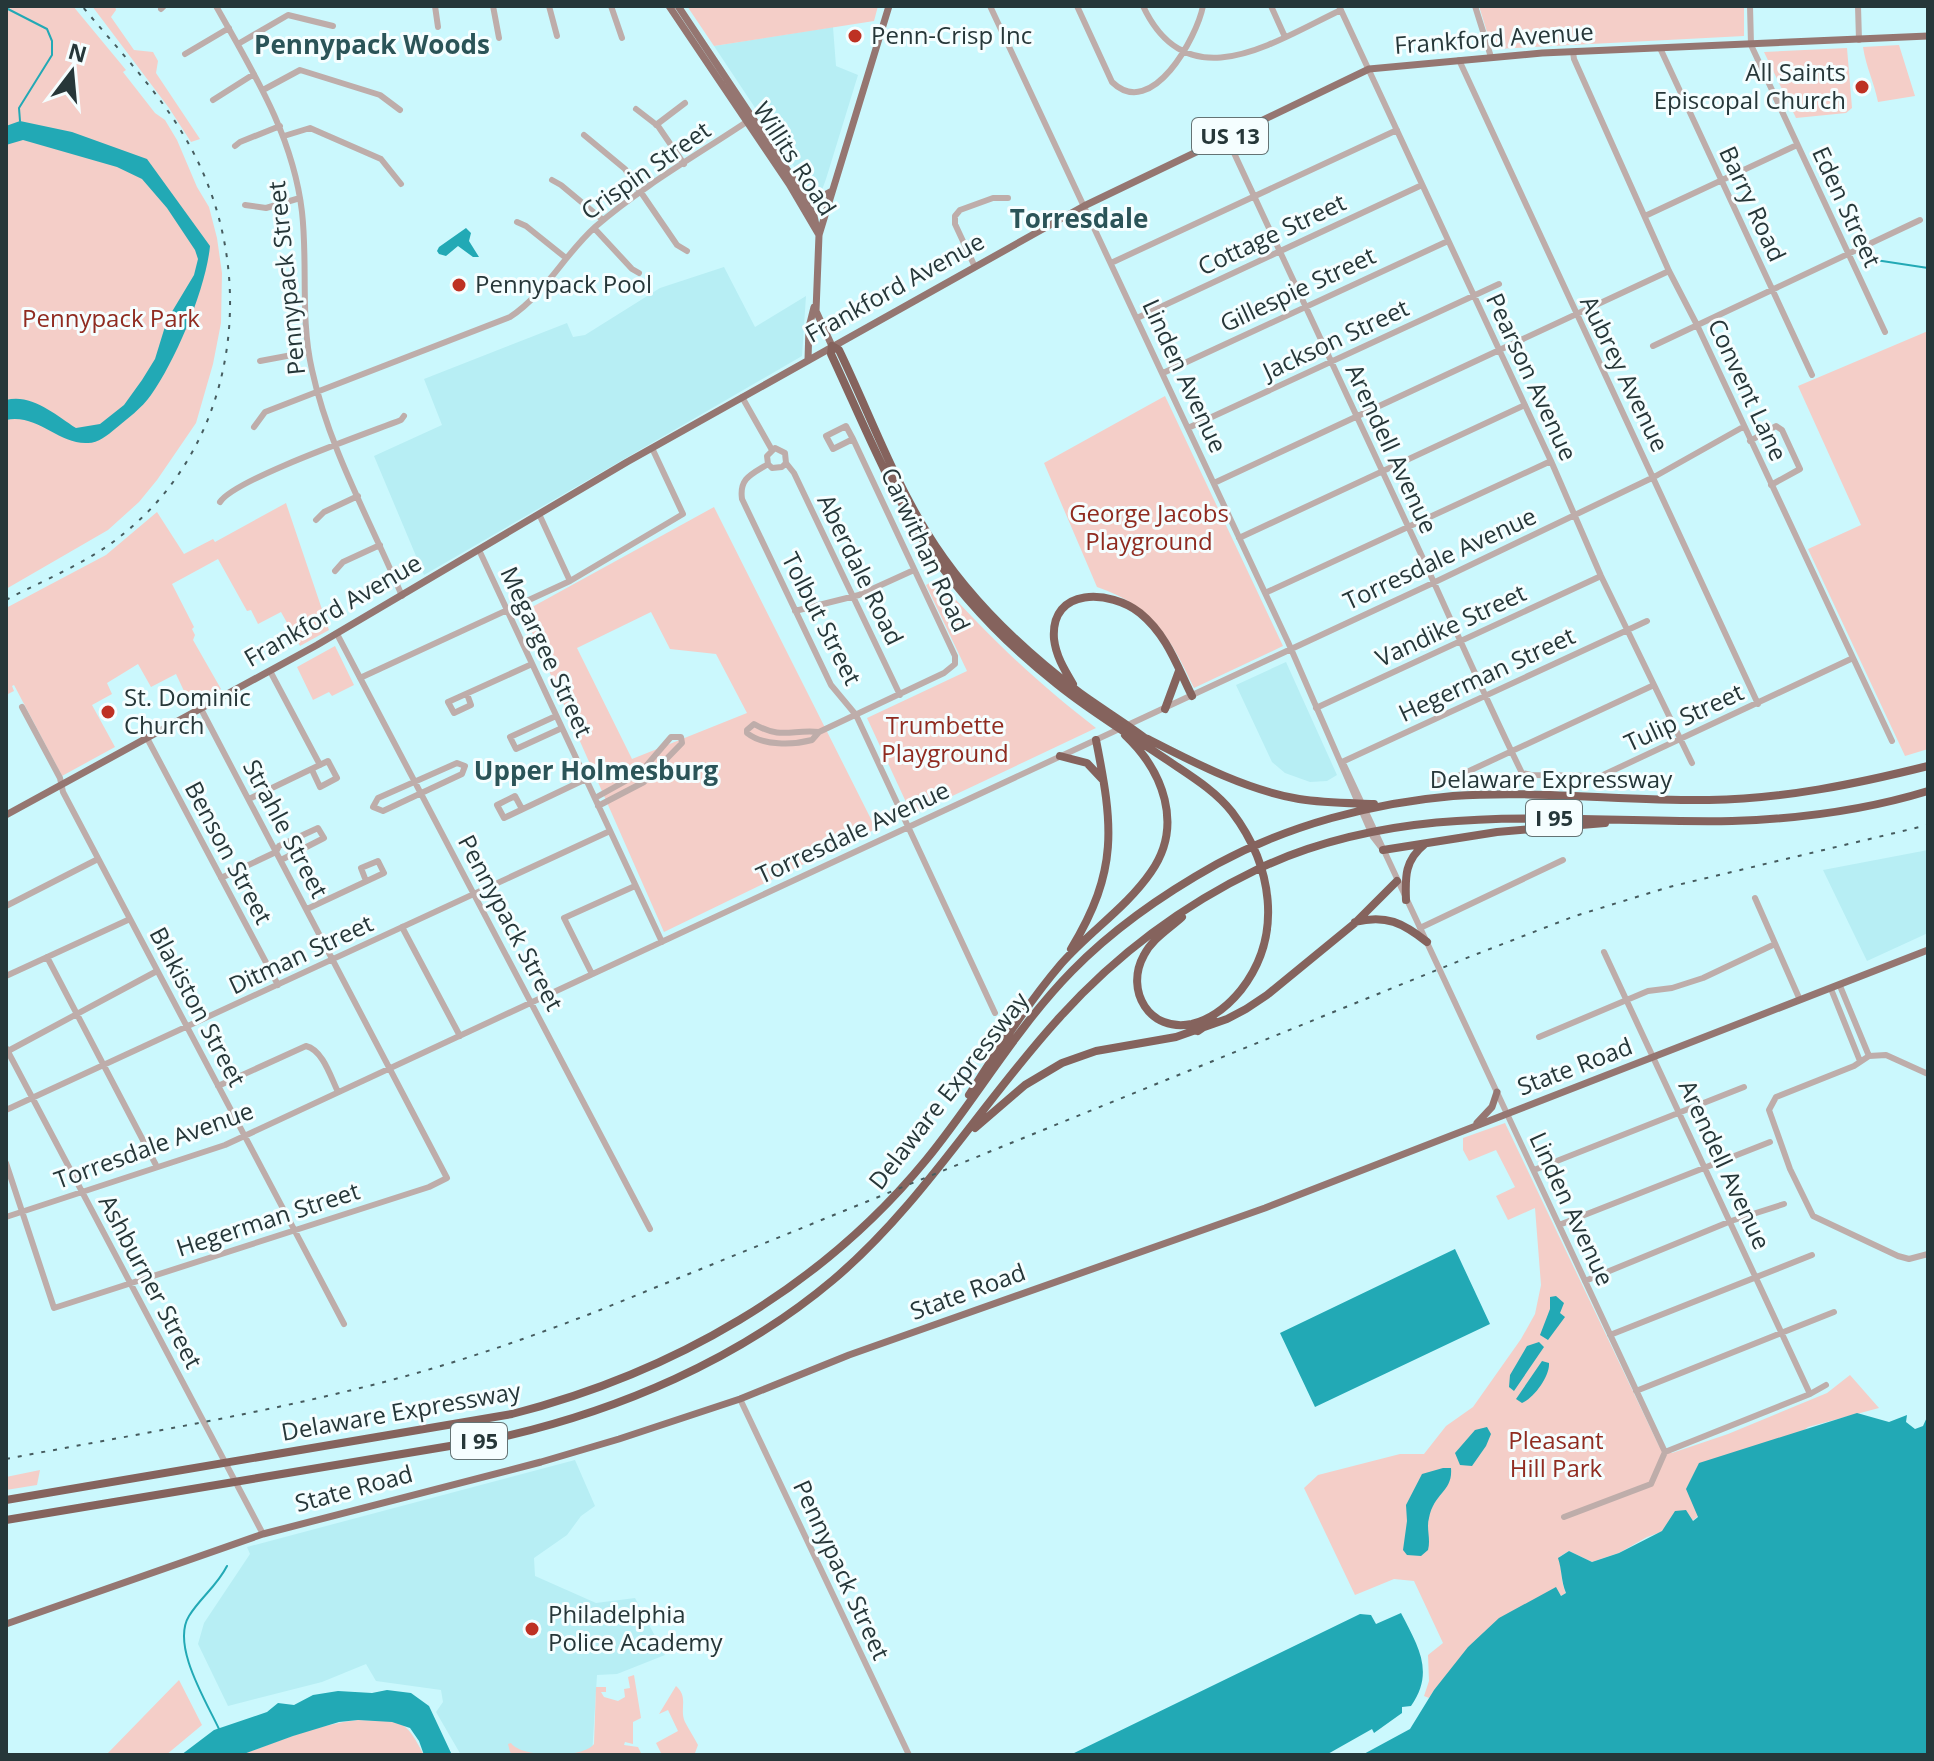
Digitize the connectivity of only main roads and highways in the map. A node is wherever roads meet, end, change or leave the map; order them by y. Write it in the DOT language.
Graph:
graph roads {
  1 [pos="669,6"];
  2 [pos="678,6"];
  3 [pos="889,6"];
  4 [pos="1928,36"];
  5 [pos="750,120"];
  6 [pos="833,190"];
  7 [pos="801,192"];
  8 [pos="819,235"];
  9 [pos="816,301"];
  10 [pos="832,346"];
  11 [pos="808,360"];
  12 [pos="1179,670"];
  13 [pos="1078,691"];
  14 [pos="1192,696"];
  15 [pos="1162,710"];
  16 [pos="1099,715"];
  17 [pos="1140,734"];
  18 [pos="1098,739"];
  19 [pos="1060,756"];
  20 [pos="1928,766"];
  21 [pos="1103,780"];
  22 [pos="1928,791"];
  23 [pos="1383,804"];
  24 [pos="6,815"];
  25 [pos="1654,820"];
  26 [pos="1248,831"];
  27 [pos="1427,843"];
  28 [pos="1383,850"];
  29 [pos="1397,881"];
  30 [pos="1270,889"];
  31 [pos="1406,900"];
  32 [pos="1194,904"];
  33 [pos="1355,923"];
  34 [pos="1427,942"];
  35 [pos="1928,950"];
  36 [pos="1062,963"];
  37 [pos="1198,1031"];
  38 [pos="1497,1092"];
  39 [pos="1476,1124"];
  40 [pos="954,1148"];
  41 [pos="927,1158"];
  42 [pos="6,1500"];
  43 [pos="6,1520"];
  44 [pos="6,1624"];
  1 -- 5 [label="main road, Willits Road"];
  2 -- 5 [label="main road, Willits Road"];
  3 -- 6 [label="main road"];
  4 -- 10 [label="main road, Frankford Avenue / US 13"];
  5 -- 7 [label="main road, Willits Road"];
  5 -- 8 [label="main road, Willits Road"];
  6 -- 7 [label="main road"];
  6 -- 8 [label="main road"];
  7 -- 8 [label="main road, Willits Road"];
  8 -- 9 [label="main road"];
  9 -- 10 [label="main road"];
  9 -- 11 [label="main road"];
  10 -- 11 [label="main road, Frankford Avenue / US 13"];
  10 -- 13 [label="highway"];
  10 -- 16 [label="highway"];
  11 -- 24 [label="main road, Frankford Avenue / US 13"];
  12 -- 13 [label="highway"];
  12 -- 14 [label="highway"];
  12 -- 15 [label="highway"];
  13 -- 17 [label="highway"];
  16 -- 26 [label="highway"];
  16 -- 36 [label="highway"];
  17 -- 23 [label="highway"];
  17 -- 26 [label="highway"];
  18 -- 21 [label="highway"];
  19 -- 21 [label="highway"];
  20 -- 23 [label="highway, Delaware Expressway / I 95"];
  21 -- 36 [label="highway"];
  22 -- 25 [label="highway, Delaware Expressway / I 95"];
  23 -- 41 [label="highway, Delaware Expressway / I 95"];
  25 -- 27 [label="highway"];
  25 -- 32 [label="highway, Delaware Expressway / I 95"];
  26 -- 30 [label="highway"];
  27 -- 28 [label="highway"];
  27 -- 31 [label="highway"];
  29 -- 33 [label="highway"];
  30 -- 32 [label="highway"];
  30 -- 37 [label="highway"];
  32 -- 40 [label="highway, Delaware Expressway / I 95"];
  33 -- 34 [label="highway"];
  33 -- 37 [label="highway"];
  35 -- 39 [label="main road, State Road"];
  36 -- 41 [label="highway"];
  37 -- 40 [label="highway"];
  38 -- 39 [label="main road"];
  39 -- 44 [label="main road, State Road"];
  40 -- 43 [label="highway, Delaware Expressway / I 95"];
  41 -- 42 [label="highway, Delaware Expressway / I 95"];
}
